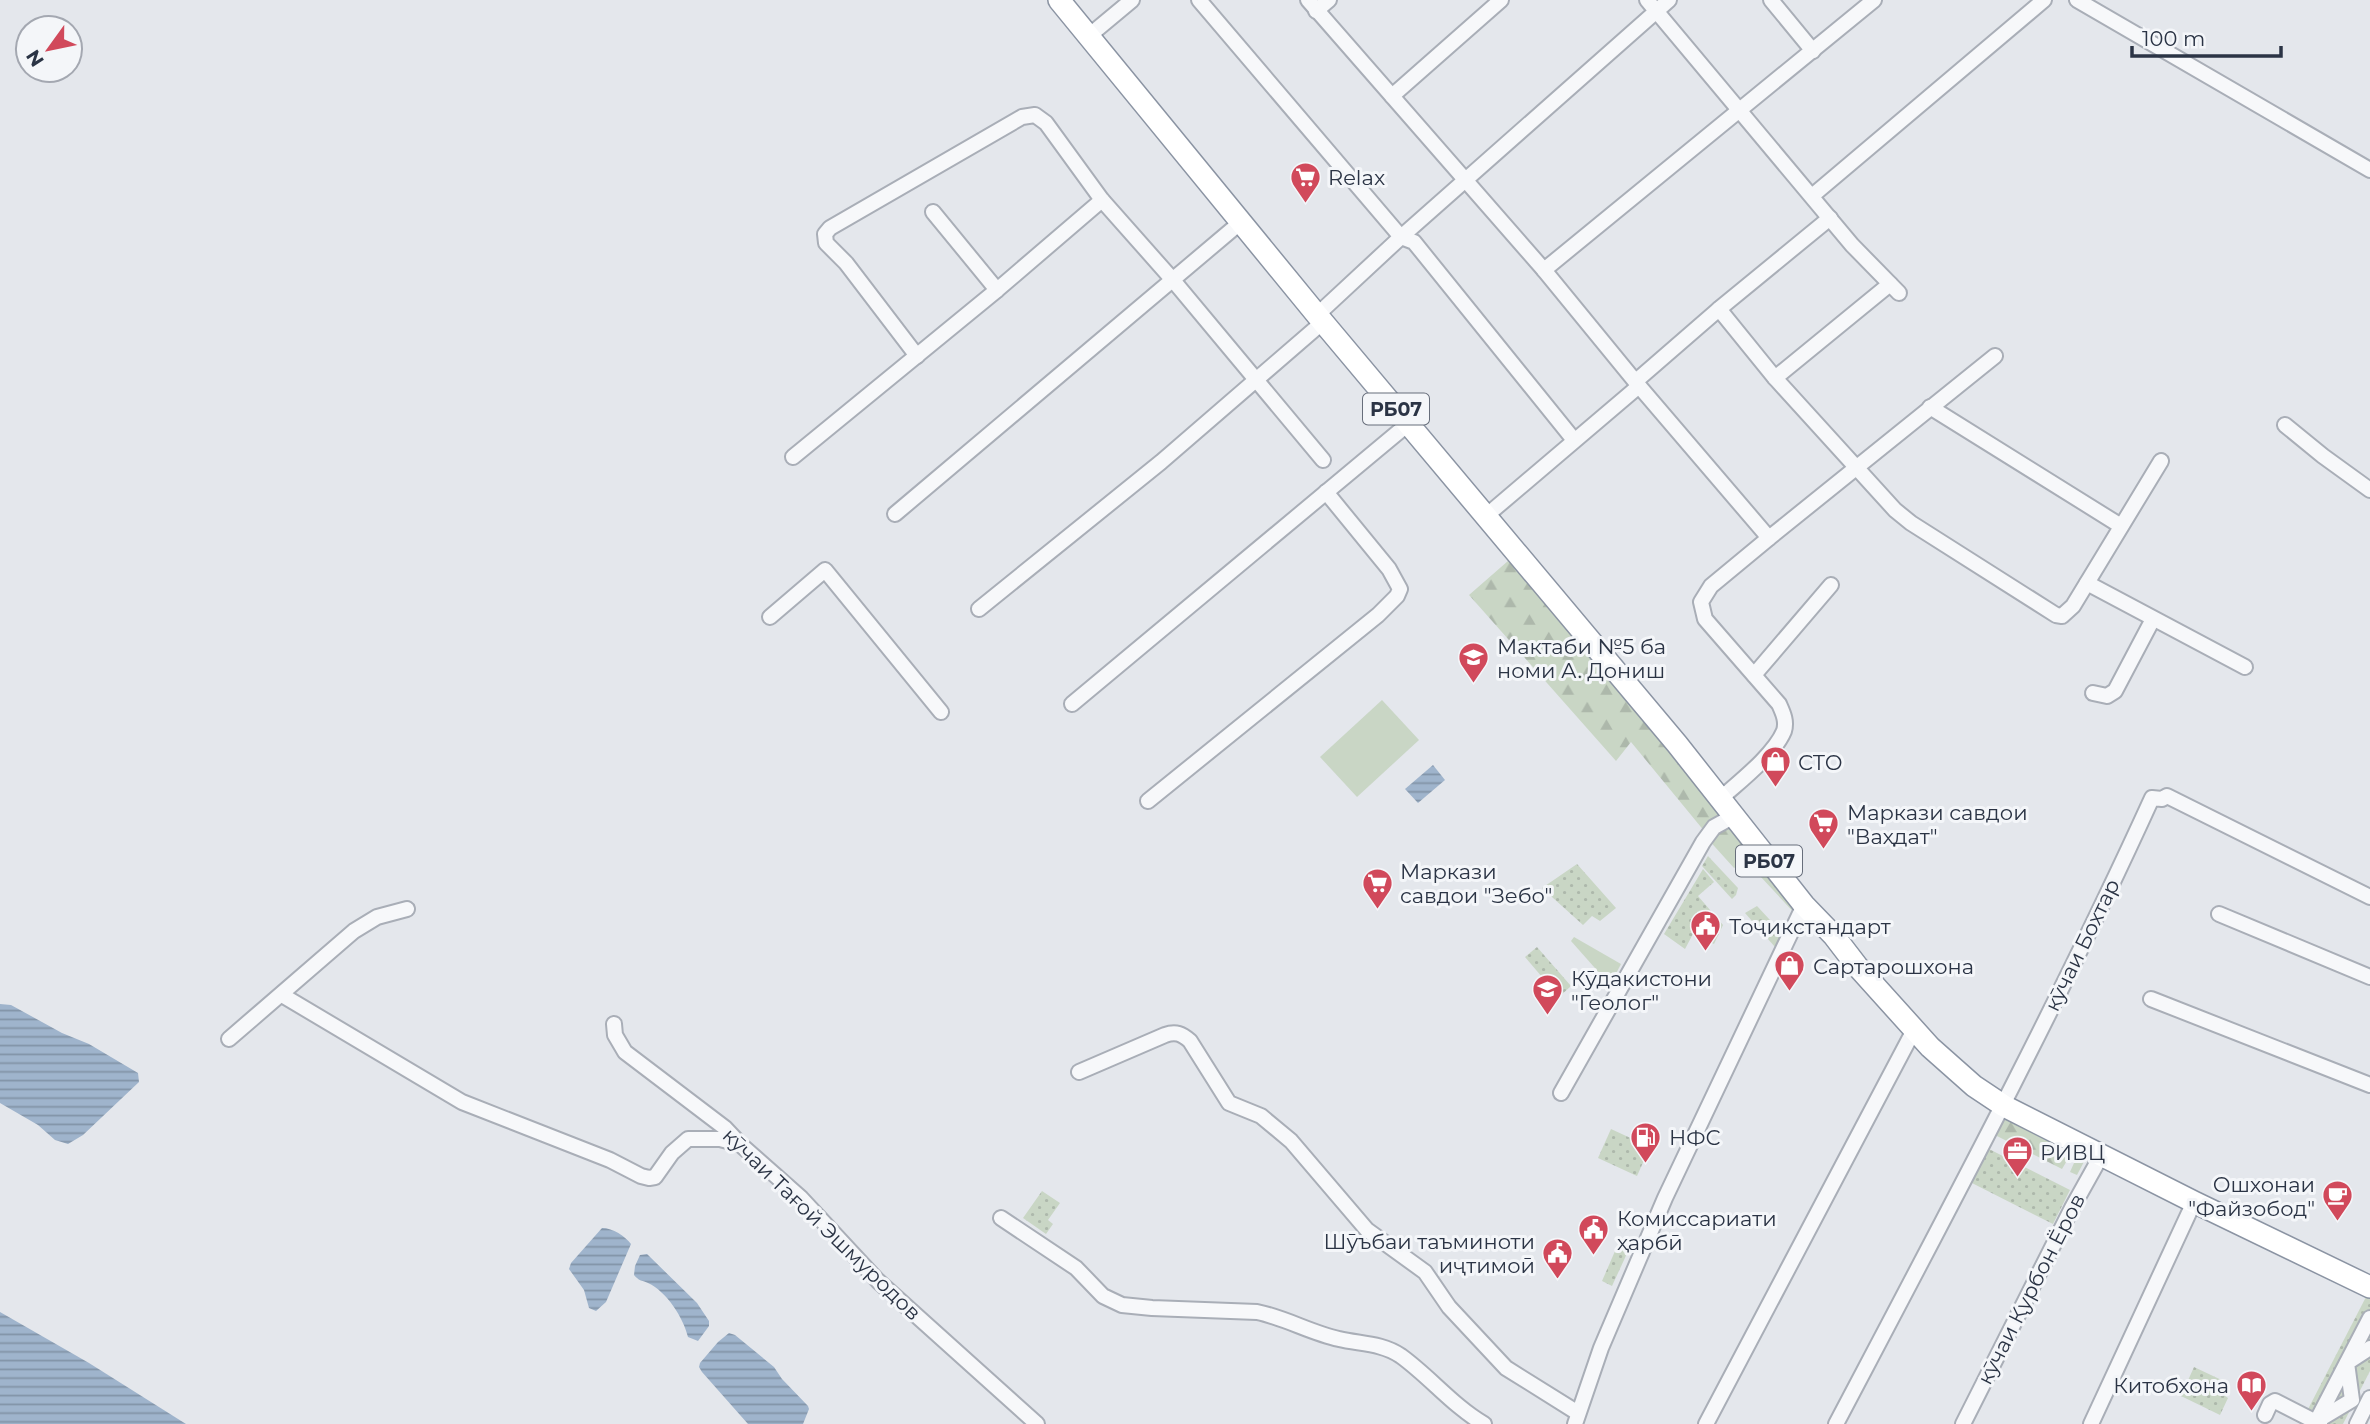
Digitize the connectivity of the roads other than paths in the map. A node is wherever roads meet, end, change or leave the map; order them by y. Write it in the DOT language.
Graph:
graph roads {
  1 [pos="1059,0"];
  2 [pos="1132,0"];
  3 [pos="1199,0"];
  4 [pos="1329,0"];
  5 [pos="1501,0"];
  6 [pos="1669,0"];
  7 [pos="1771,0"];
  8 [pos="1874,0"];
  9 [pos="2044,0"];
  10 [pos="2077,0"];
  11 [pos="1652,5"];
  12 [pos="1312,6"];
  13 [pos="1090,35"];
  14 [pos="1813,51"];
  15 [pos="1392,96"];
  16 [pos="1740,111"];
  17 [pos="2370,170"];
  18 [pos="1465,181"];
  19 [pos="1812,197"];
  20 [pos="1102,200"];
  21 [pos="933,212"];
  22 [pos="1830,218"];
  23 [pos="1241,222"];
  24 [pos="1401,237"];
  25 [pos="1544,270"];
  26 [pos="1172,279"];
  27 [pos="997,290"];
  28 [pos="1719,309"];
  29 [pos="1320,319"];
  30 [pos="917,356"];
  31 [pos="1995,356"];
  32 [pos="1775,378"];
  33 [pos="1255,380"];
  34 [pos="1637,384"];
  35 [pos="1930,407"];
  36 [pos="1408,424"];
  37 [pos="2285,425"];
  38 [pos="1574,440"];
  39 [pos="793,457"];
  40 [pos="1323,460"];
  41 [pos="2161,461"];
  42 [pos="1854,467"];
  43 [pos="2370,490"];
  44 [pos="1326,492"];
  45 [pos="895,514"];
  46 [pos="1486,516"];
  47 [pos="2122,526"];
  48 [pos="1769,538"];
  49 [pos="2087,583"];
  50 [pos="1830,585"];
  51 [pos="979,609"];
  52 [pos="770,617"];
  53 [pos="2153,619"];
  54 [pos="2245,667"];
  55 [pos="1754,675"];
  56 [pos="2093,694"];
  57 [pos="1072,704"];
  58 [pos="941,712"];
  59 [pos="1720,799"];
  60 [pos="1148,801"];
  61 [pos="1734,816"];
  62 [pos="2370,897"];
  63 [pos="1804,905"];
  64 [pos="407,909"];
  65 [pos="2219,914"];
  66 [pos="2370,977"];
  67 [pos="282,995"];
  68 [pos="2151,999"];
  69 [pos="614,1024"];
  70 [pos="1912,1033"];
  71 [pos="229,1039"];
  72 [pos="1079,1072"];
  73 [pos="2370,1086"];
  74 [pos="1560,1093"];
  75 [pos="2002,1110"];
  76 [pos="741,1145"];
  77 [pos="2099,1160"];
  78 [pos="2192,1205"];
  79 [pos="1001,1218"];
  80 [pos="2370,1287"];
  81 [pos="2370,1295"];
  82 [pos="2370,1318"];
  83 [pos="2370,1348"];
  84 [pos="2347,1363"];
  85 [pos="2370,1398"];
  86 [pos="2265,1415"];
  87 [pos="1576,1418"];
  88 [pos="2318,1423"];
  89 [pos="1037,1424"];
  90 [pos="1484,1424"];
  91 [pos="1706,1424"];
  92 [pos="1836,1424"];
  93 [pos="1963,1424"];
  94 [pos="2091,1424"];
  95 [pos="2357,1424"];
  1 -- 13 [label="highway, РБ07"];
  2 -- 13 [label="street"];
  3 -- 24 [label="street"];
  4 -- 12 [label="street"];
  5 -- 15 [label="street"];
  6 -- 11 [label="street"];
  7 -- 14 [label="street"];
  8 -- 14 [label="street"];
  9 -- 19 [label="street"];
  10 -- 17 [label="street"];
  11 -- 16 [label="street"];
  11 -- 18 [label="street"];
  12 -- 15 [label="street"];
  13 -- 23 [label="highway, РБ07"];
  14 -- 16 [label="street"];
  15 -- 18 [label="street"];
  16 -- 19 [label="street"];
  16 -- 25 [label="street"];
  18 -- 24 [label="street"];
  18 -- 25 [label="street"];
  19 -- 22 [label="street"];
  20 -- 26 [label="street"];
  20 -- 27 [label="street"];
  20 -- 30 [label="street"];
  21 -- 27 [label="street"];
  22 -- 28 [label="street"];
  22 -- 32 [label="street"];
  23 -- 26 [label="street"];
  23 -- 29 [label="highway, РБ07"];
  24 -- 29 [label="street"];
  24 -- 38 [label="street"];
  25 -- 34 [label="street"];
  26 -- 33 [label="street"];
  26 -- 45 [label="street"];
  27 -- 30 [label="street"];
  28 -- 32 [label="street"];
  28 -- 34 [label="street"];
  29 -- 33 [label="street"];
  29 -- 36 [label="highway, РБ07"];
  30 -- 39 [label="street"];
  31 -- 35 [label="street"];
  32 -- 42 [label="street"];
  33 -- 40 [label="street"];
  33 -- 51 [label="street"];
  34 -- 38 [label="street"];
  34 -- 48 [label="street"];
  35 -- 42 [label="street"];
  35 -- 47 [label="street"];
  36 -- 44 [label="street"];
  36 -- 46 [label="highway, РБ07"];
  37 -- 43 [label="street"];
  38 -- 46 [label="street"];
  41 -- 47 [label="street"];
  42 -- 48 [label="street"];
  42 -- 49 [label="street"];
  44 -- 57 [label="street"];
  44 -- 60 [label="street"];
  46 -- 59 [label="highway, РБ07"];
  47 -- 49 [label="street"];
  48 -- 55 [label="street"];
  49 -- 53 [label="street"];
  50 -- 55 [label="street"];
  52 -- 58 [label="street"];
  53 -- 54 [label="street"];
  53 -- 56 [label="street"];
  55 -- 59 [label="street"];
  59 -- 61 [label="highway, РБ07"];
  61 -- 63 [label="highway, РБ07"];
  61 -- 74 [label="street"];
  62 -- 75 [label="street, кӯчаи Бохтар"];
  63 -- 70 [label="highway, РБ07"];
  63 -- 87 [label="street"];
  64 -- 67 [label="street"];
  65 -- 66 [label="street"];
  67 -- 71 [label="street"];
  67 -- 76 [label="street"];
  68 -- 73 [label="street"];
  69 -- 76 [label="street, кӯчаи Тағой Эшмуродов"];
  70 -- 75 [label="highway, РБ07"];
  70 -- 91 [label="street"];
  72 -- 87 [label="street"];
  75 -- 77 [label="highway, РБ07"];
  75 -- 92 [label="street"];
  76 -- 89 [label="street, кӯчаи Тағой Эшмуродов"];
  77 -- 78 [label="highway, РБ07"];
  77 -- 93 [label="street, кӯчаи Қурбон Ёров"];
  78 -- 80 [label="highway, РБ07"];
  78 -- 81 [label="highway, РБ07"];
  78 -- 94 [label="street"];
  79 -- 90 [label="street"];
  82 -- 84 [label="street"];
  83 -- 84 [label="street"];
  84 -- 88 [label="street"];
  84 -- 88 [label="street"];
  85 -- 95 [label="street"];
  86 -- 88 [label="street"];
}
